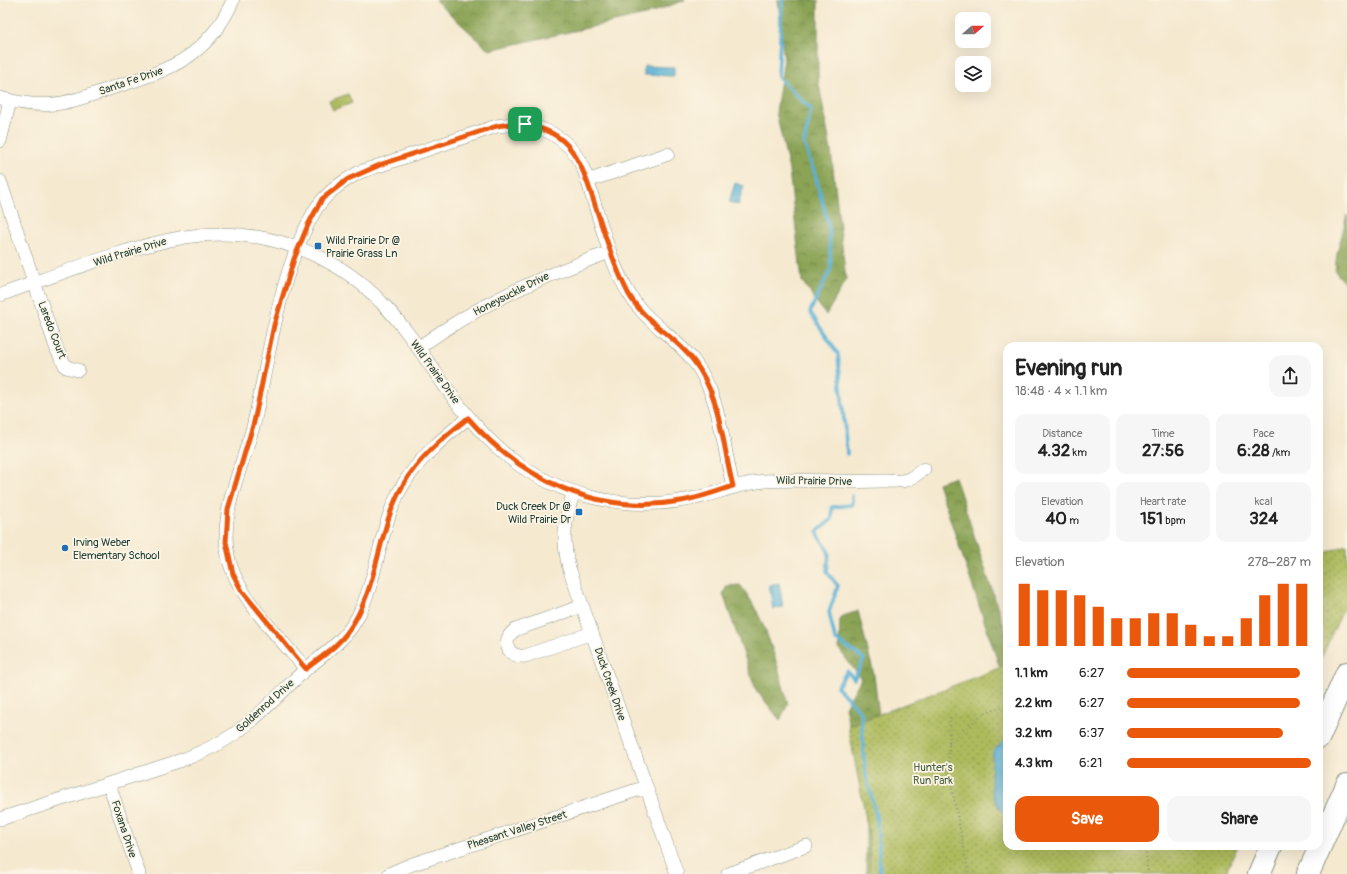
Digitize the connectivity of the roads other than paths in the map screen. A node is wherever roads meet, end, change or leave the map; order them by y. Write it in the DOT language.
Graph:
graph roads {
  1 [pos="233,0"];
  2 [pos="5,99"];
  3 [pos="0,141"];
  4 [pos="668,154"];
  5 [pos="0,181"];
  6 [pos="587,181"];
  7 [pos="298,248"];
  8 [pos="610,252"];
  9 [pos="34,283"];
  10 [pos="0,295"];
  11 [pos="418,348"];
  12 [pos="78,370"];
  13 [pos="468,418"];
  14 [pos="924,469"];
  15 [pos="733,486"];
  16 [pos="574,492"];
  17 [pos="582,606"];
  18 [pos="592,634"];
  19 [pos="306,669"];
  20 [pos="1347,673"];
  21 [pos="1323,728"];
  22 [pos="109,784"];
  23 [pos="1347,784"];
  24 [pos="646,787"];
  25 [pos="1347,789"];
  26 [pos="1336,810"];
  27 [pos="0,819"];
  28 [pos="1323,840"];
  29 [pos="806,846"];
  30 [pos="1269,850"];
  31 [pos="1318,850"];
  32 [pos="139,874"];
  33 [pos="390,874"];
  34 [pos="677,874"];
  35 [pos="728,874"];
  36 [pos="1259,874"];
  37 [pos="1308,874"];
  1 -- 2 [label="street, Santa Fe Drive"];
  2 -- 3 [label="street"];
  4 -- 6 [label="street"];
  5 -- 9 [label="street, Laredo Court"];
  6 -- 7 [label="street"];
  6 -- 8 [label="street"];
  7 -- 9 [label="street, Wild Prairie Drive"];
  7 -- 11 [label="street, Wild Prairie Drive"];
  7 -- 19 [label="street"];
  8 -- 11 [label="street, Honeysuckle Drive"];
  8 -- 15 [label="street"];
  9 -- 10 [label="street, Wild Prairie Drive"];
  9 -- 12 [label="street, Laredo Court"];
  11 -- 13 [label="street, Wild Prairie Drive"];
  13 -- 16 [label="street, Wild Prairie Drive"];
  13 -- 19 [label="street, Goldenrod Drive"];
  14 -- 15 [label="street, Wild Prairie Drive"];
  15 -- 16 [label="street, Wild Prairie Drive"];
  16 -- 17 [label="street, Duck Creek Drive"];
  17 -- 18 [label="street, Duck Creek Drive"];
  17 -- 18 [label="street"];
  18 -- 24 [label="street, Duck Creek Drive"];
  19 -- 22 [label="street, Goldenrod Drive"];
  20 -- 21 [label="highway"];
  22 -- 27 [label="street, Goldenrod Drive"];
  22 -- 32 [label="street, Foxana Drive"];
  23 -- 26 [label="highway"];
  24 -- 33 [label="street, Pheasant Valley Street"];
  24 -- 34 [label="street, Duck Creek Drive"];
  25 -- 26 [label="highway"];
  26 -- 28 [label="highway"];
  29 -- 35 [label="street"];
  30 -- 36 [label="highway"];
  31 -- 37 [label="highway"];
}
